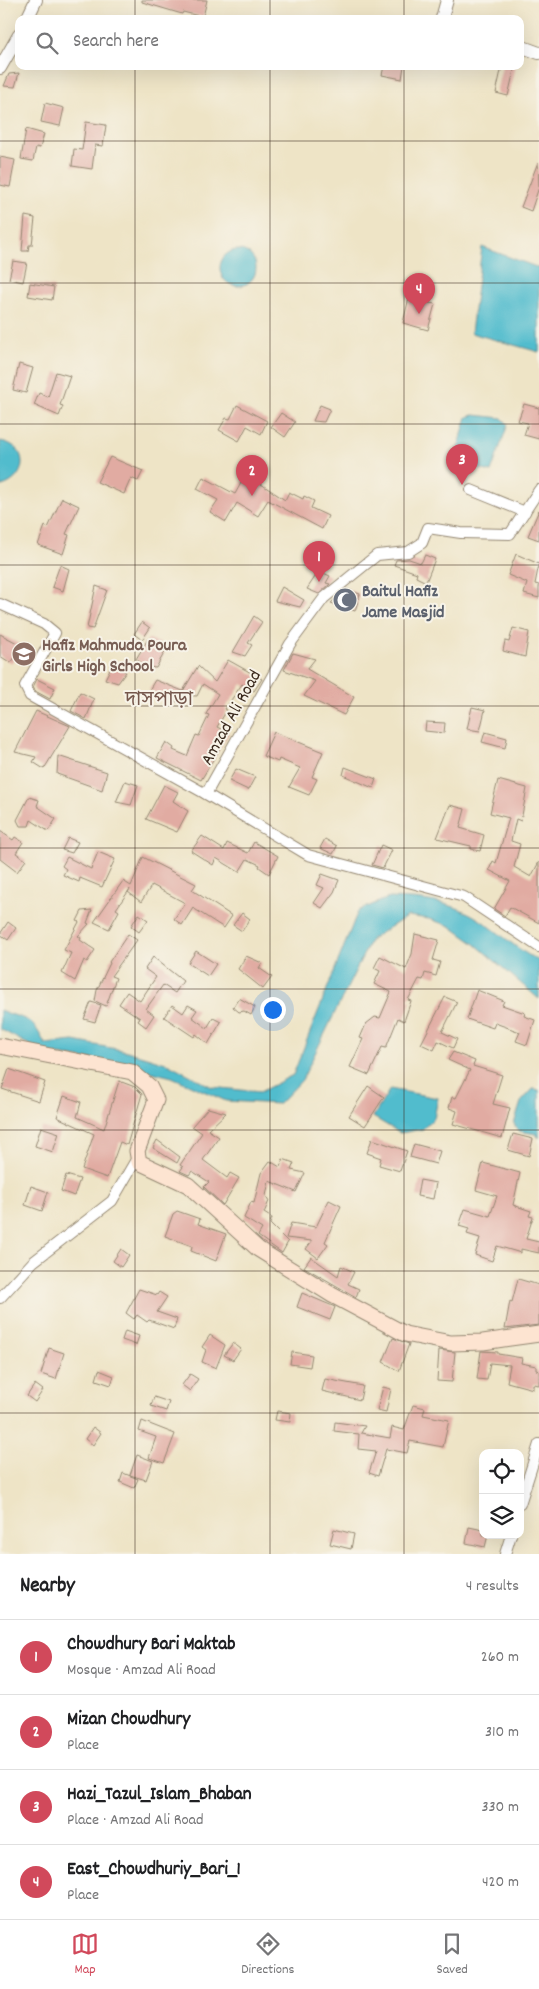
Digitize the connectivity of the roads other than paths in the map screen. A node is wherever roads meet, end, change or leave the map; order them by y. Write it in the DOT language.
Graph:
graph roads {
  1 [pos="36,0"];
  2 [pos="447,0"];
  3 [pos="29,15"];
  4 [pos="443,15"];
  5 [pos="15,42"];
  6 [pos="524,47"];
  7 [pos="539,53"];
  8 [pos="0,68"];
  9 [pos="471,490"];
  10 [pos="539,490"];
  11 [pos="525,512"];
  12 [pos="0,604"];
  13 [pos="206,794"];
  14 [pos="539,947"];
  15 [pos="0,1046"];
  16 [pos="137,1158"];
  17 [pos="0,1298"];
  18 [pos="539,1334"];
  19 [pos="539,1444"];
  20 [pos="523,1494"];
  21 [pos="510,1539"];
  22 [pos="505,1554"];
  1 -- 3 [label="street"];
  2 -- 4 [label="street"];
  5 -- 8 [label="street"];
  6 -- 7 [label="street"];
  9 -- 11 [label="street"];
  10 -- 11 [label="street, Amzad Ali Road"];
  11 -- 13 [label="street, Amzad Ali Road"];
  12 -- 13 [label="street"];
  13 -- 14 [label="street"];
  15 -- 16 [label="main road"];
  16 -- 17 [label="street"];
  16 -- 18 [label="main road"];
  19 -- 20 [label="street"];
  21 -- 22 [label="street"];
}
